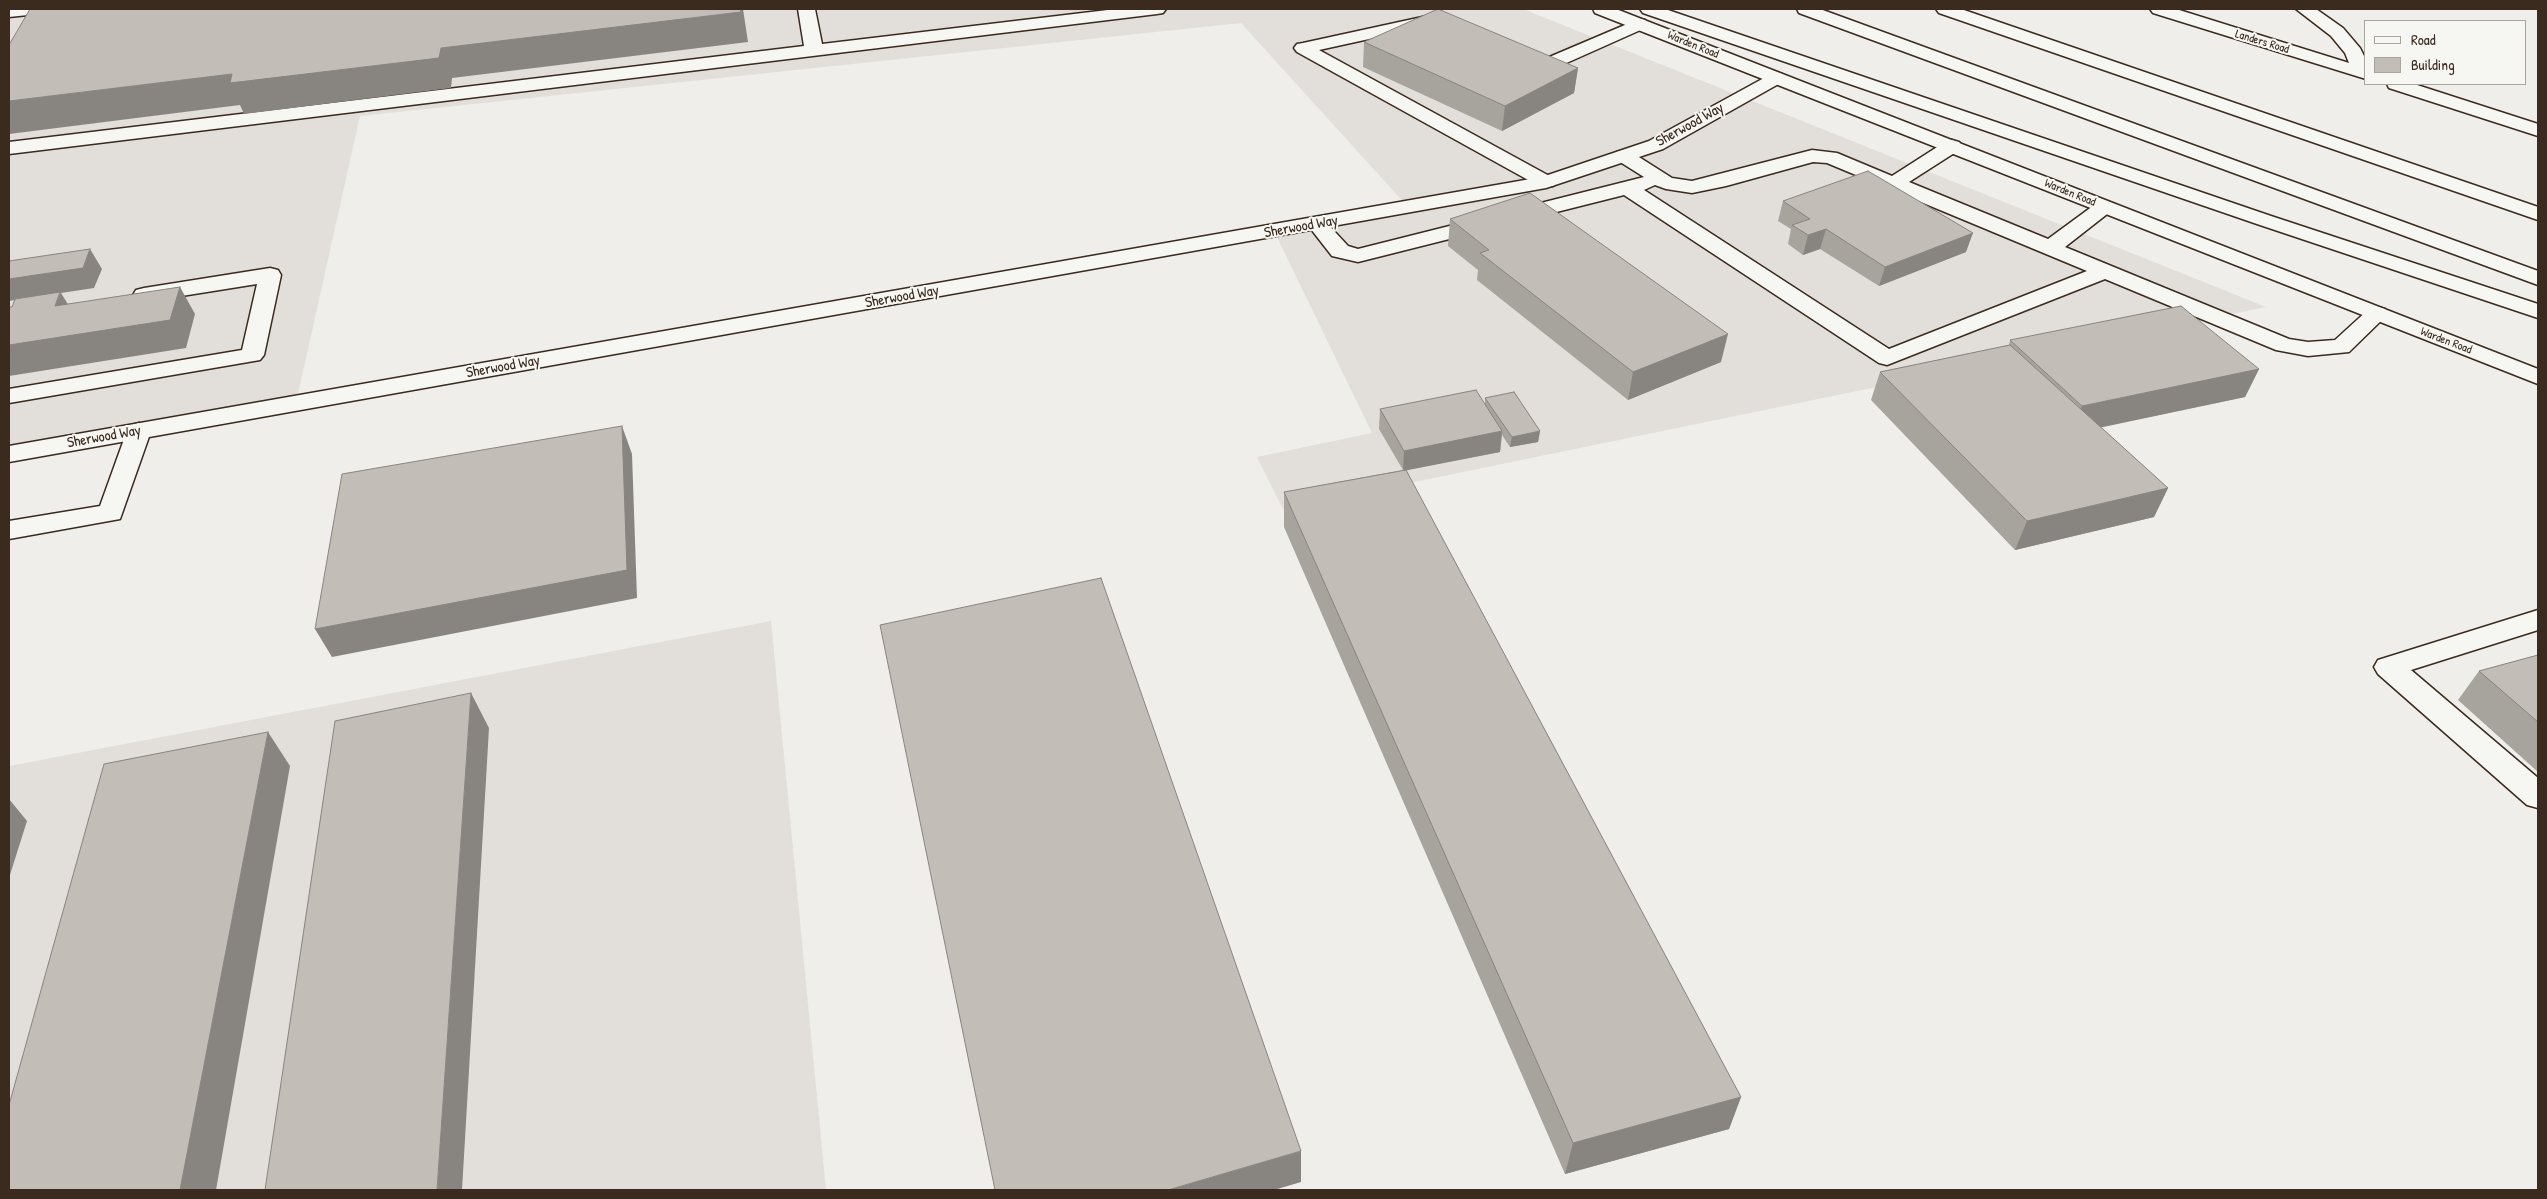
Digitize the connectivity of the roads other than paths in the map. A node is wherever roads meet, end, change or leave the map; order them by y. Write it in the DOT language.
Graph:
graph roads {
  1 [pos="38,9"];
  2 [pos="806,9"];
  3 [pos="1156,9"];
  4 [pos="1601,9"];
  5 [pos="1805,9"];
  6 [pos="1946,9"];
  7 [pos="2305,9"];
  8 [pos="2165,10"];
  9 [pos="9,12"];
  10 [pos="1644,16"];
  11 [pos="1456,26"];
  12 [pos="1510,49"];
  13 [pos="814,51"];
  14 [pos="2364,73"];
  15 [pos="1775,78"];
  16 [pos="2399,85"];
  17 [pos="2538,130"];
  18 [pos="1952,146"];
  19 [pos="9,148"];
  20 [pos="1624,156"];
  21 [pos="1661,179"];
  22 [pos="1546,182"];
  23 [pos="1896,182"];
  24 [pos="1628,188"];
  25 [pos="2104,207"];
  26 [pos="2538,214"];
  27 [pos="1317,224"];
  28 [pos="2051,247"];
  29 [pos="2106,270"];
  30 [pos="2538,278"];
  31 [pos="125,298"];
  32 [pos="2538,311"];
  33 [pos="2377,314"];
  34 [pos="2538,378"];
  35 [pos="9,396"];
  36 [pos="139,431"];
  37 [pos="9,454"];
  38 [pos="9,530"];
  39 [pos="2538,620"];
  40 [pos="2538,796"];
  1 -- 9 [label="main road"];
  2 -- 13 [label="main road"];
  3 -- 13 [label="main road"];
  4 -- 10 [label="main road, Warden Road"];
  5 -- 30 [label="main road"];
  6 -- 26 [label="main road"];
  7 -- 14 [label="main road"];
  8 -- 14 [label="main road, Landers Road"];
  10 -- 12 [label="main road"];
  10 -- 15 [label="main road, Warden Road"];
  10 -- 32 [label="main road"];
  11 -- 22 [label="main road"];
  13 -- 19 [label="main road"];
  15 -- 18 [label="main road, Warden Road"];
  15 -- 20 [label="main road, Sherwood Way"];
  16 -- 17 [label="main road"];
  18 -- 23 [label="main road"];
  18 -- 25 [label="main road, Warden Road"];
  20 -- 21 [label="main road"];
  20 -- 22 [label="main road, Sherwood Way"];
  21 -- 23 [label="main road"];
  21 -- 24 [label="main road"];
  22 -- 27 [label="main road, Sherwood Way"];
  23 -- 28 [label="main road"];
  24 -- 27 [label="main road"];
  24 -- 29 [label="main road"];
  25 -- 28 [label="main road"];
  25 -- 33 [label="main road, Warden Road"];
  27 -- 36 [label="main road, Sherwood Way"];
  28 -- 29 [label="main road"];
  29 -- 33 [label="main road"];
  31 -- 35 [label="main road"];
  33 -- 34 [label="main road, Warden Road"];
  36 -- 37 [label="main road, Sherwood Way"];
  36 -- 38 [label="main road"];
  39 -- 40 [label="main road"];
}
